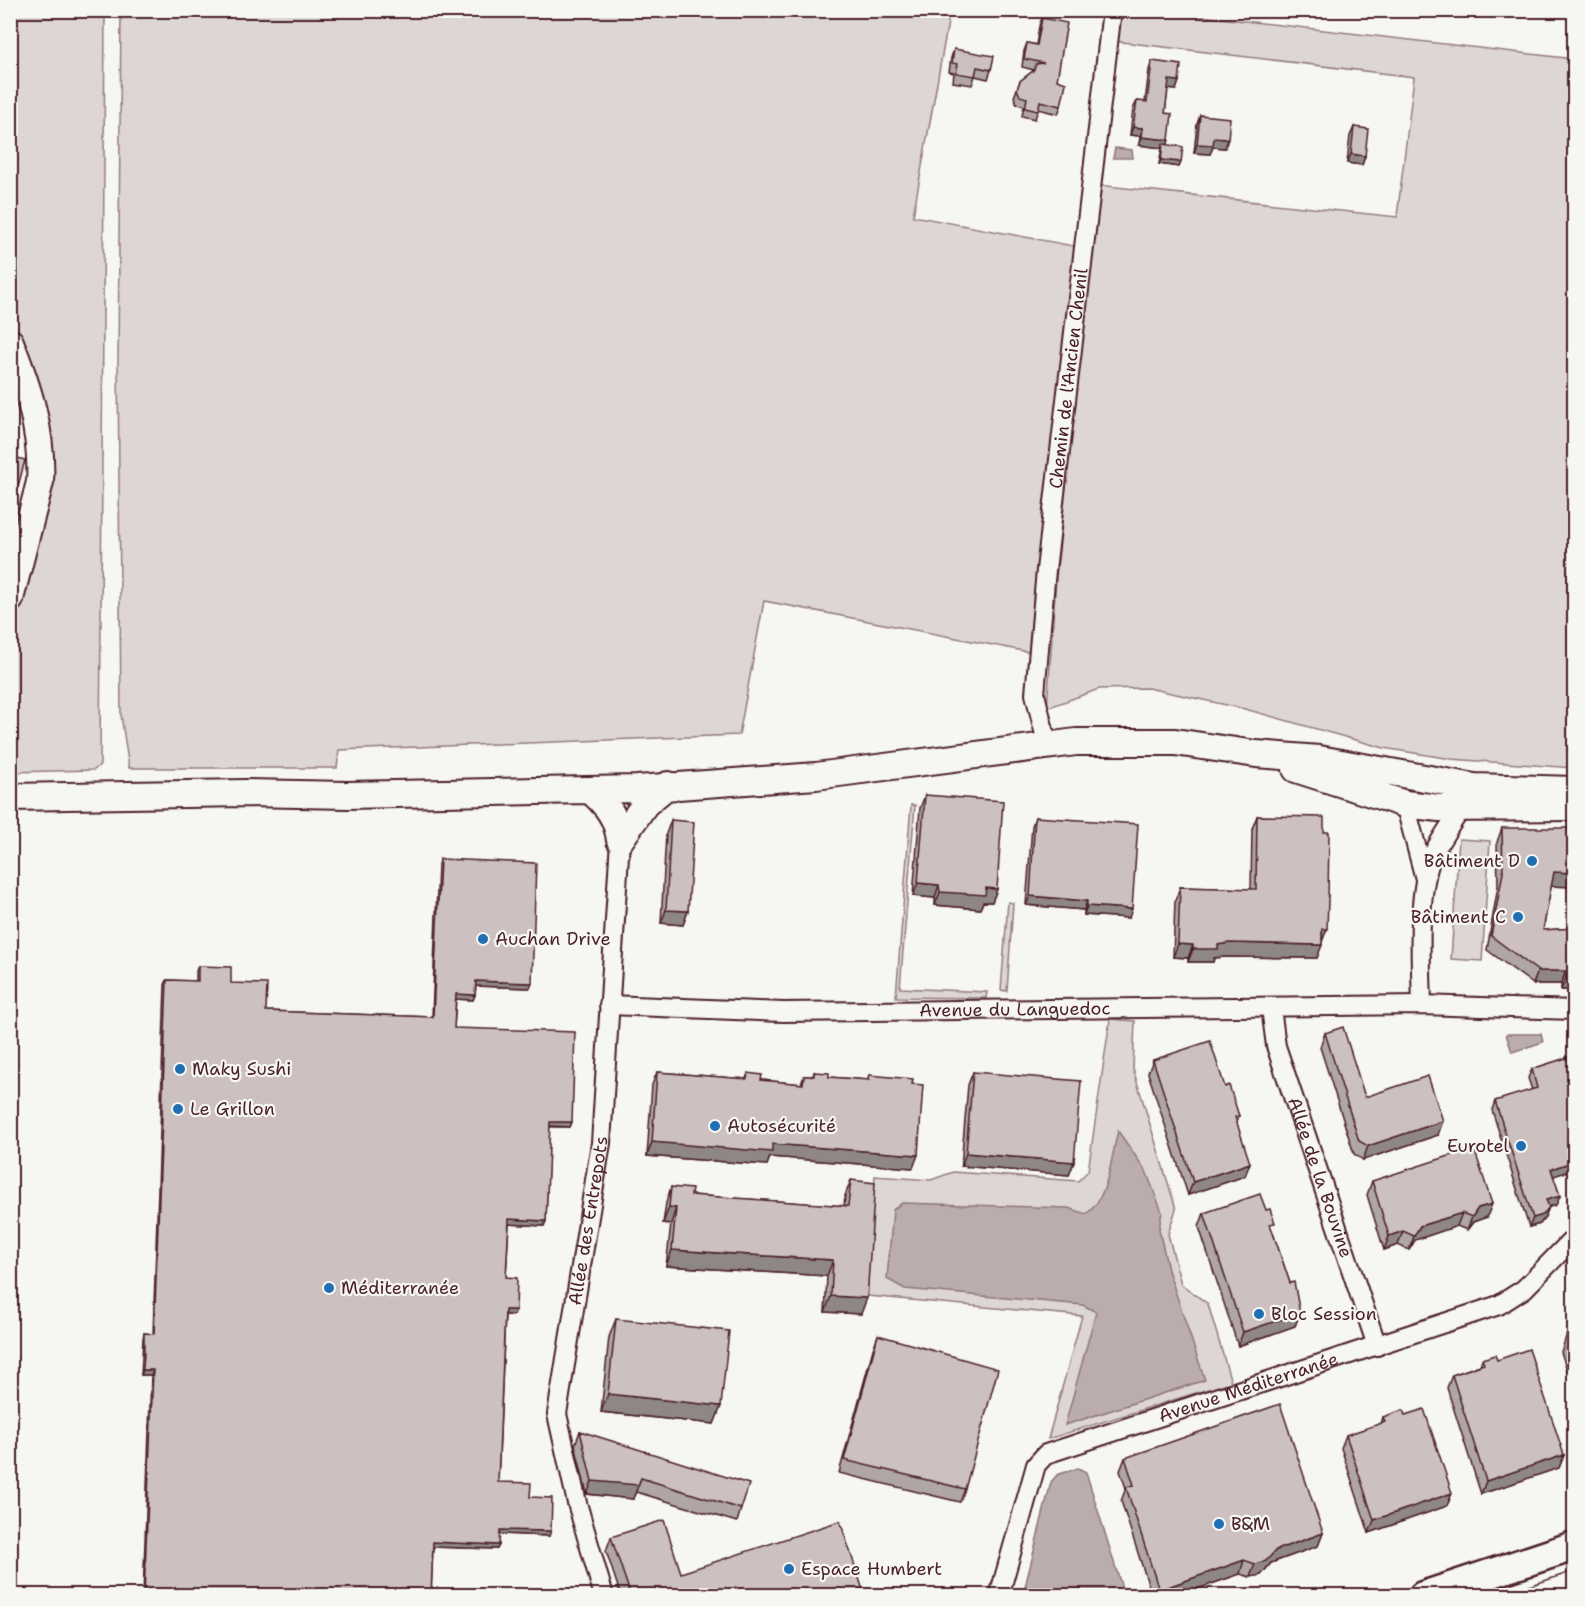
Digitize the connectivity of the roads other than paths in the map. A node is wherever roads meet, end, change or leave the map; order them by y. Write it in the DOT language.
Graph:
graph roads {
  1 [pos="1112,10"];
  2 [pos="10,342"];
  3 [pos="10,599"];
  4 [pos="1048,747"];
  5 [pos="1256,754"];
  6 [pos="1409,776"];
  7 [pos="652,787"];
  8 [pos="590,790"];
  9 [pos="1565,790"];
  10 [pos="245,792"];
  11 [pos="10,797"];
  12 [pos="1438,798"];
  13 [pos="1405,804"];
  14 [pos="1462,807"];
  15 [pos="1575,807"];
  16 [pos="619,832"];
  17 [pos="1426,884"];
  18 [pos="609,1005"];
  19 [pos="1422,1005"];
  20 [pos="1271,1008"];
  21 [pos="1575,1010"];
  22 [pos="1575,1238"];
  23 [pos="1377,1346"];
  24 [pos="1575,1546"];
  25 [pos="604,1596"];
  26 [pos="999,1596"];
  27 [pos="1423,1596"];
  1 -- 4 [label="street, Chemin de l'Ancien Chenil"];
  2 -- 3 [label="street"];
  4 -- 5 [label="street"];
  4 -- 7 [label="street"];
  5 -- 6 [label="street"];
  5 -- 13 [label="street"];
  6 -- 9 [label="street"];
  6 -- 12 [label="street"];
  7 -- 8 [label="street"];
  7 -- 10 [label="street"];
  7 -- 16 [label="street"];
  8 -- 10 [label="street"];
  8 -- 16 [label="street"];
  9 -- 12 [label="street"];
  10 -- 11 [label="street"];
  12 -- 13 [label="street"];
  12 -- 14 [label="street"];
  13 -- 14 [label="street"];
  13 -- 17 [label="street"];
  14 -- 15 [label="street"];
  14 -- 17 [label="street"];
  16 -- 18 [label="street, Allée des Entrepots"];
  17 -- 19 [label="street"];
  18 -- 20 [label="street, Avenue du Languedoc"];
  18 -- 25 [label="street, Allée des Entrepots"];
  19 -- 20 [label="street, Avenue du Languedoc"];
  19 -- 21 [label="street, Avenue du Languedoc"];
  20 -- 23 [label="street, Allée de la Bouvine"];
  22 -- 23 [label="street, Avenue Méditerranée"];
  23 -- 26 [label="street, Avenue Méditerranée"];
  24 -- 27 [label="main road"];
}
